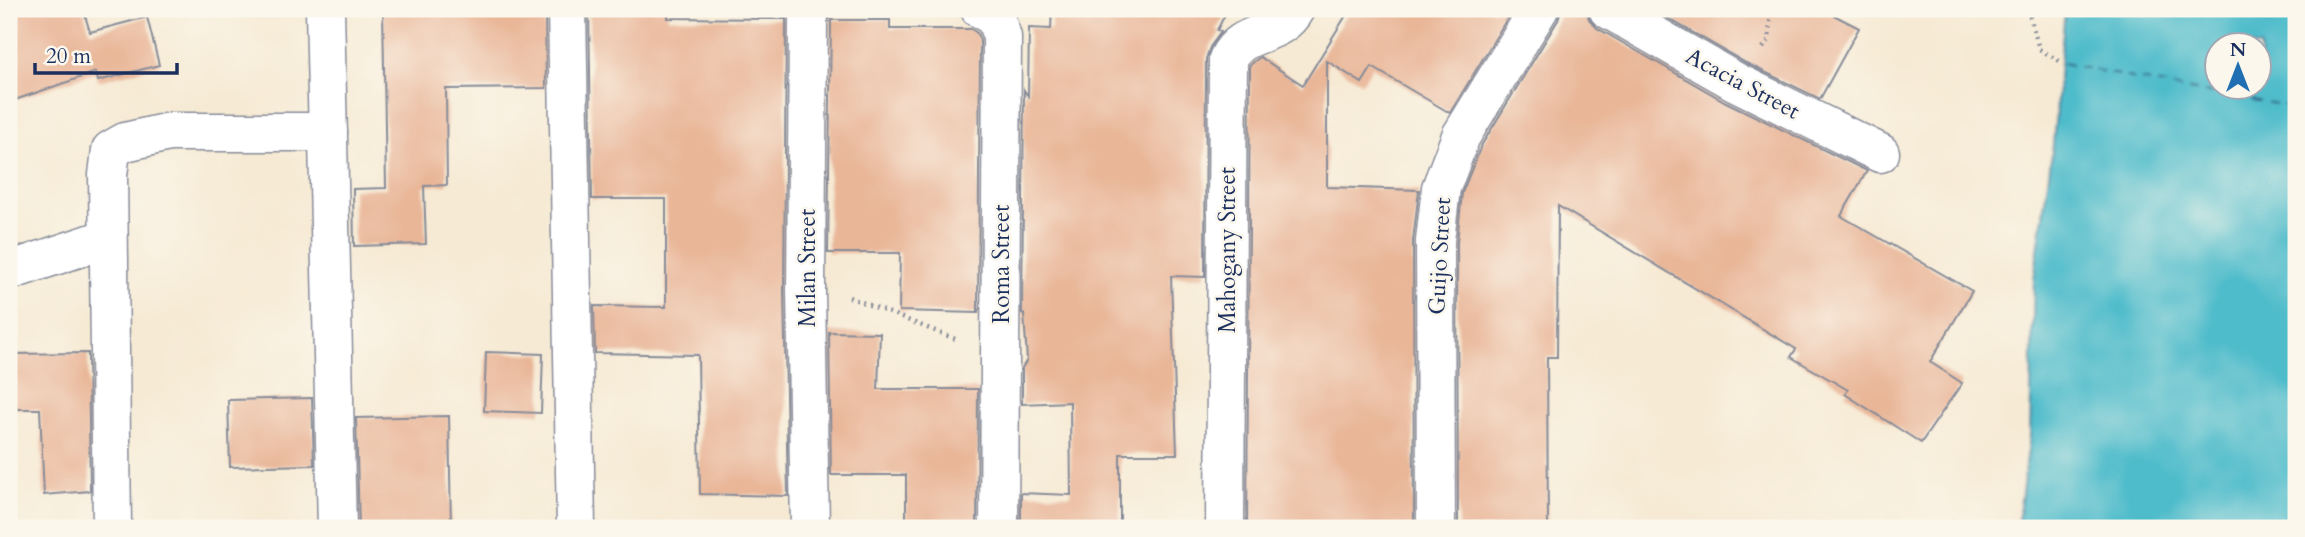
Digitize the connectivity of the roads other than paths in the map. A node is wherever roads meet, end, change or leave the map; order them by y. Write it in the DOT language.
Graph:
graph roads {
  1 [pos="325,9"];
  2 [pos="567,9"];
  3 [pos="811,9"];
  4 [pos="980,9"];
  5 [pos="1295,9"];
  6 [pos="1539,9"];
  7 [pos="1608,9"];
  8 [pos="328,132"];
  9 [pos="1880,153"];
  10 [pos="108,238"];
  11 [pos="9,271"];
  12 [pos="112,528"];
  13 [pos="337,528"];
  14 [pos="576,528"];
  15 [pos="810,528"];
  16 [pos="999,528"];
  17 [pos="1225,528"];
  18 [pos="1436,528"];
  1 -- 8 [label="street"];
  2 -- 14 [label="street"];
  3 -- 15 [label="street, Milan Street"];
  4 -- 16 [label="street, Roma Street"];
  5 -- 17 [label="street, Mahogany Street"];
  6 -- 18 [label="street, Guijo Street"];
  7 -- 9 [label="street, Acacia Street"];
  8 -- 10 [label="street"];
  8 -- 13 [label="street"];
  10 -- 11 [label="street"];
  10 -- 12 [label="street"];
}
